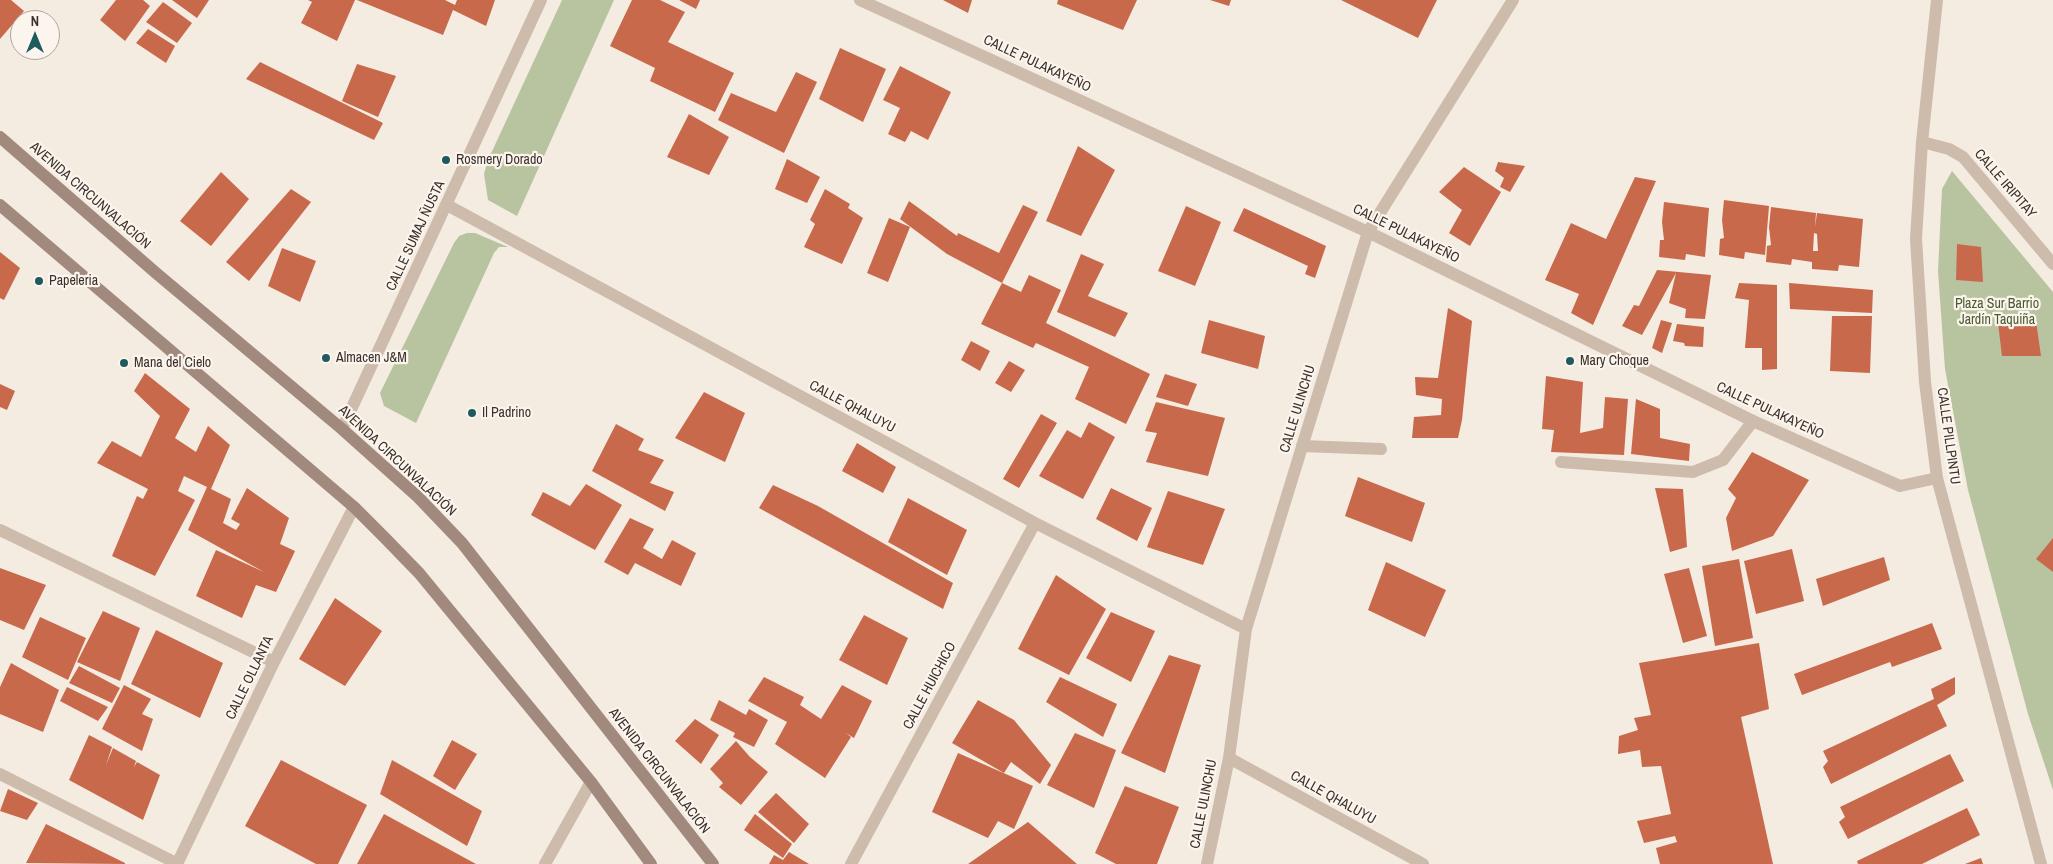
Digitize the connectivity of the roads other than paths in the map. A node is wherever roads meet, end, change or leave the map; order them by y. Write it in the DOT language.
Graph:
graph roads {
  1 [pos="541,0"];
  2 [pos="860,0"];
  3 [pos="1513,0"];
  4 [pos="1937,0"];
  5 [pos="0,137"];
  6 [pos="1922,142"];
  7 [pos="0,205"];
  8 [pos="447,205"];
  9 [pos="1368,232"];
  10 [pos="2053,264"];
  11 [pos="1753,421"];
  12 [pos="342,429"];
  13 [pos="1302,446"];
  14 [pos="1381,449"];
  15 [pos="1561,462"];
  16 [pos="1937,478"];
  17 [pos="354,507"];
  18 [pos="1035,523"];
  19 [pos="0,530"];
  20 [pos="1246,629"];
  21 [pos="274,662"];
  22 [pos="1228,758"];
  23 [pos="0,774"];
  24 [pos="591,782"];
  25 [pos="178,864"];
  26 [pos="545,864"];
  27 [pos="651,864"];
  28 [pos="713,864"];
  29 [pos="851,864"];
  30 [pos="1207,864"];
  31 [pos="1423,864"];
  32 [pos="2041,864"];
  1 -- 8 [label="street, CALLE SUMAJ ÑUSTA"];
  2 -- 9 [label="street, CALLE PULAKAYEÑO"];
  3 -- 9 [label="street, CALLE ULINCHU"];
  4 -- 6 [label="street, CALLE PILLPINTU"];
  5 -- 12 [label="main road, AVENIDA CIRCUNVALACIÓN"];
  6 -- 10 [label="street, CALLE IRIPITAY"];
  6 -- 16 [label="street, CALLE PILLPINTU"];
  7 -- 17 [label="main road"];
  8 -- 12 [label="street, CALLE SUMAJ ÑUSTA"];
  8 -- 18 [label="street, CALLE QHALUYU"];
  9 -- 11 [label="street, CALLE PULAKAYEÑO"];
  9 -- 13 [label="street, CALLE ULINCHU"];
  11 -- 15 [label="street"];
  11 -- 16 [label="street, CALLE PULAKAYEÑO"];
  12 -- 28 [label="main road, AVENIDA CIRCUNVALACIÓN"];
  13 -- 14 [label="street"];
  13 -- 20 [label="street, CALLE ULINCHU"];
  16 -- 32 [label="street, CALLE PILLPINTU"];
  17 -- 21 [label="street, CALLE OLLANTA"];
  17 -- 24 [label="main road"];
  18 -- 20 [label="street, CALLE QHALUYU"];
  18 -- 29 [label="street, CALLE HUICHICO"];
  19 -- 21 [label="street"];
  20 -- 22 [label="street, CALLE ULINCHU"];
  21 -- 25 [label="street, CALLE OLLANTA"];
  22 -- 30 [label="street, CALLE ULINCHU"];
  22 -- 31 [label="street, CALLE QHALUYU"];
  23 -- 25 [label="street"];
  24 -- 26 [label="street"];
  24 -- 27 [label="main road"];
}
